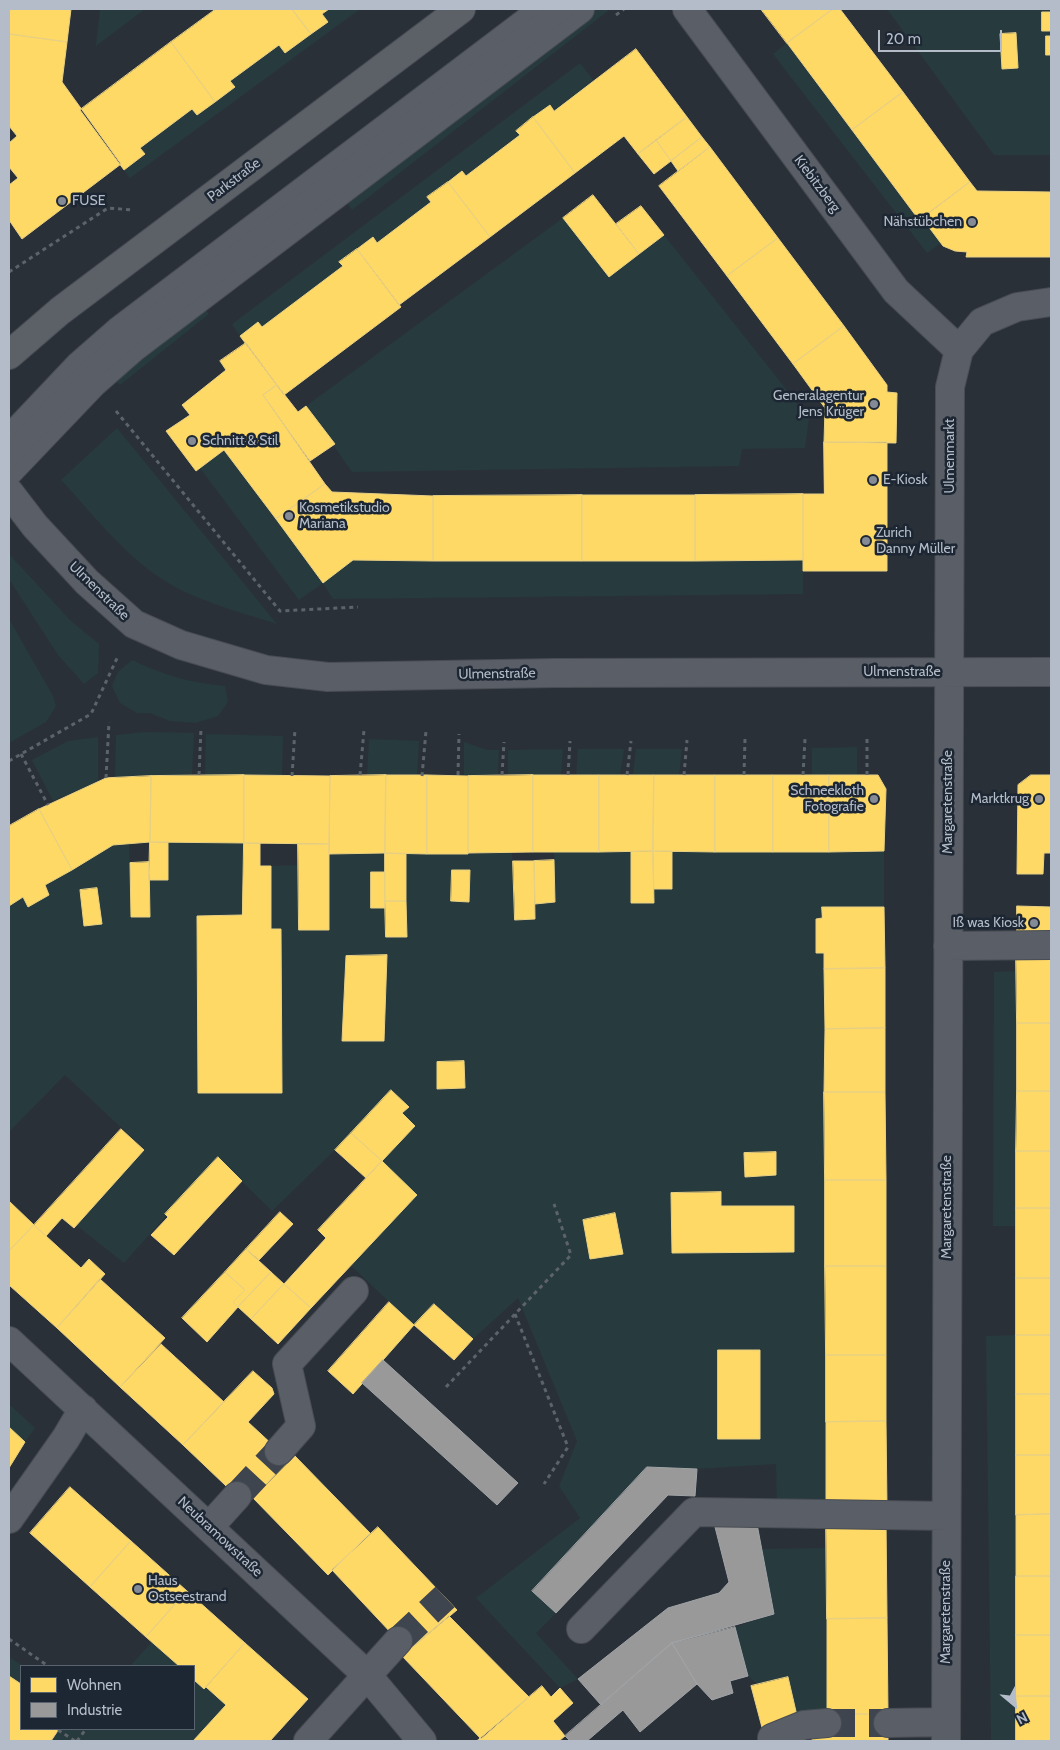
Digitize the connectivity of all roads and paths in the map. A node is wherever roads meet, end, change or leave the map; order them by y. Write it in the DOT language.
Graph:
graph roads {
  1 [pos="461,9"];
  2 [pos="544,9"];
  3 [pos="580,9"];
  4 [pos="687,9"];
  5 [pos="136,210"];
  6 [pos="9,272"];
  7 [pos="1051,302"];
  8 [pos="958,350"];
  9 [pos="9,355"];
  10 [pos="114,409"];
  11 [pos="9,440"];
  12 [pos="9,471"];
  13 [pos="9,492"];
  14 [pos="358,607"];
  15 [pos="134,624"];
  16 [pos="949,672"];
  17 [pos="1051,672"];
  18 [pos="109,722"];
  19 [pos="201,728"];
  20 [pos="295,729"];
  21 [pos="364,730"];
  22 [pos="426,731"];
  23 [pos="459,734"];
  24 [pos="867,738"];
  25 [pos="745,739"];
  26 [pos="805,739"];
  27 [pos="687,740"];
  28 [pos="570,741"];
  29 [pos="631,741"];
  30 [pos="504,742"];
  31 [pos="21,754"];
  32 [pos="9,761"];
  33 [pos="199,775"];
  34 [pos="360,775"];
  35 [pos="458,775"];
  36 [pos="502,775"];
  37 [pos="568,775"];
  38 [pos="627,775"];
  39 [pos="684,775"];
  40 [pos="744,775"];
  41 [pos="803,775"];
  42 [pos="867,775"];
  43 [pos="292,776"];
  44 [pos="422,776"];
  45 [pos="106,778"];
  46 [pos="48,805"];
  47 [pos="1051,945"];
  48 [pos="948,946"];
  49 [pos="554,1204"];
  50 [pos="354,1291"];
  51 [pos="515,1314"];
  52 [pos="9,1341"];
  53 [pos="446,1387"];
  54 [pos="82,1408"];
  55 [pos="279,1451"];
  56 [pos="544,1484"];
  57 [pos="237,1496"];
  58 [pos="946,1516"];
  59 [pos="9,1519"];
  60 [pos="209,1527"];
  61 [pos="582,1629"];
  62 [pos="9,1639"];
  63 [pos="398,1641"];
  64 [pos="47,1665"];
  65 [pos="366,1675"];
  66 [pos="827,1723"];
  67 [pos="888,1723"];
  68 [pos="58,1730"];
  69 [pos="85,1730"];
  70 [pos="946,1732"];
  71 [pos="772,1738"];
  72 [pos="76,1741"];
  73 [pos="308,1741"];
  74 [pos="422,1741"];
  1 -- 9 [label="main road, Parkstraße"];
  2 -- 11 [label="street"];
  3 -- 12 [label="street"];
  4 -- 8 [label="street, Kiebitzberg"];
  5 -- 6 [label="path"];
  7 -- 8 [label="street, Ulmenmarkt"];
  8 -- 16 [label="street, Ulmenmarkt"];
  10 -- 14 [label="path"];
  13 -- 15 [label="street, Ulmenstraße"];
  15 -- 16 [label="street, Ulmenstraße"];
  15 -- 31 [label="path"];
  16 -- 17 [label="street, Ulmenstraße"];
  16 -- 48 [label="street, Margaretenstraße"];
  18 -- 45 [label="path"];
  19 -- 33 [label="path"];
  20 -- 43 [label="path"];
  21 -- 34 [label="path"];
  22 -- 44 [label="path"];
  23 -- 35 [label="path"];
  24 -- 42 [label="path"];
  25 -- 40 [label="path"];
  26 -- 41 [label="path"];
  27 -- 39 [label="path"];
  28 -- 37 [label="path"];
  29 -- 38 [label="path"];
  30 -- 36 [label="path"];
  31 -- 32 [label="path"];
  31 -- 46 [label="path"];
  47 -- 48 [label="street"];
  48 -- 58 [label="street, Margaretenstraße"];
  49 -- 51 [label="path"];
  50 -- 55 [label="street"];
  51 -- 53 [label="path"];
  51 -- 56 [label="path"];
  52 -- 54 [label="street, Neubramowstraße"];
  54 -- 59 [label="street"];
  54 -- 60 [label="street, Neubramowstraße"];
  57 -- 60 [label="street"];
  58 -- 61 [label="street"];
  58 -- 70 [label="street, Margaretenstraße"];
  60 -- 65 [label="street, Neubramowstraße"];
  62 -- 64 [label="path"];
  63 -- 65 [label="street"];
  65 -- 73 [label="street"];
  65 -- 74 [label="street, Neubramowstraße"];
  66 -- 71 [label="street"];
  67 -- 70 [label="street"];
  68 -- 72 [label="path"];
  69 -- 72 [label="path"];
}
